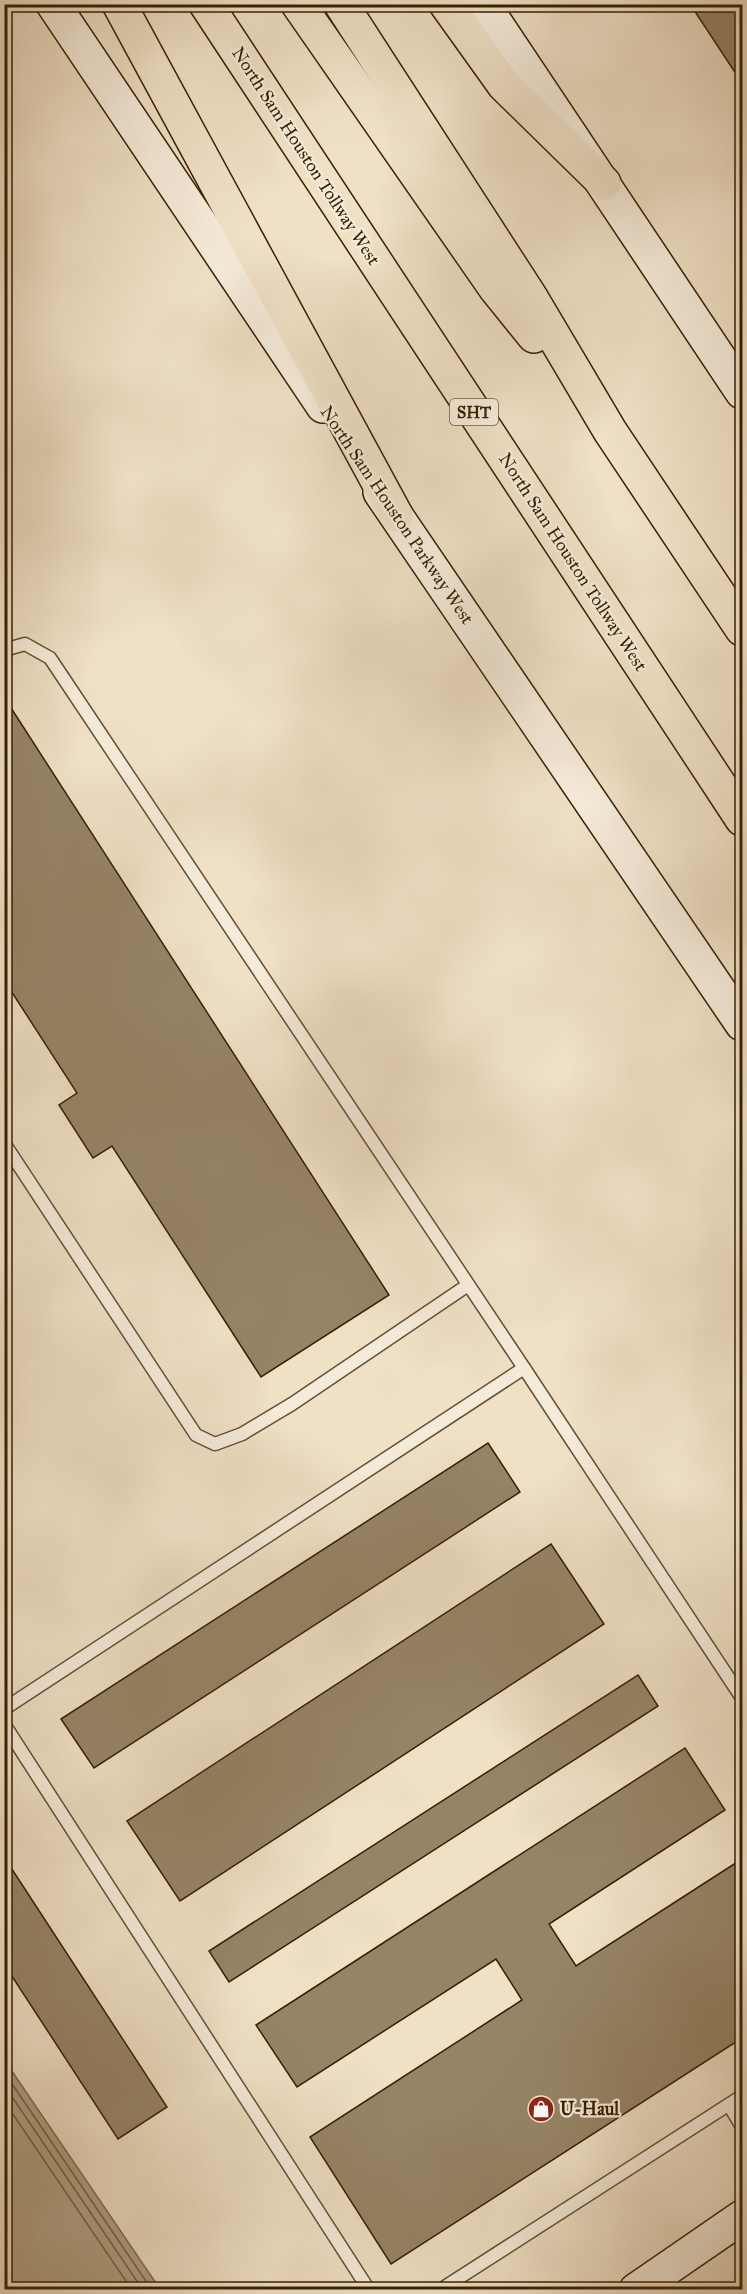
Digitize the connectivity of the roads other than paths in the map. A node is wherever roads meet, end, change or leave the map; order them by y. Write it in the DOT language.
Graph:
graph roads {
  1 [pos="53,4"];
  2 [pos="119,4"];
  3 [pos="206,4"];
  4 [pos="298,4"];
  5 [pos="341,4"];
  6 [pos="446,4"];
  7 [pos="483,4"];
  8 [pos="604,183"];
  9 [pos="742,392"];
  10 [pos="610,431"];
  11 [pos="396,515"];
  12 [pos="742,629"];
  13 [pos="4,650"];
  14 [pos="742,819"];
  15 [pos="742,1024"];
  16 [pos="4,1143"];
  17 [pos="468,1285"];
  18 [pos="524,1368"];
  19 [pos="742,1698"];
  20 [pos="4,1710"];
  21 [pos="4,1724"];
  22 [pos="742,2096"];
  23 [pos="729,2105"];
  24 [pos="742,2127"];
  25 [pos="742,2217"];
  26 [pos="369,2289"];
  27 [pos="440,2289"];
  28 [pos="636,2289"];
  1 -- 11 [label="main road, North Sam Houston Parkway West"];
  2 -- 11 [label="highway"];
  3 -- 14 [label="highway, North Sam Houston Tollway West / SHT"];
  4 -- 10 [label="highway"];
  5 -- 10 [label="highway"];
  6 -- 8 [label="highway"];
  7 -- 8 [label="main road"];
  8 -- 9 [label="main road"];
  10 -- 12 [label="highway"];
  11 -- 15 [label="main road, North Sam Houston Parkway West"];
  13 -- 17 [label="lane"];
  16 -- 17 [label="lane"];
  17 -- 18 [label="lane"];
  18 -- 19 [label="lane"];
  18 -- 20 [label="lane"];
  21 -- 26 [label="lane"];
  22 -- 23 [label="lane"];
  23 -- 24 [label="lane"];
  23 -- 27 [label="lane"];
  25 -- 28 [label="main road"];
}
